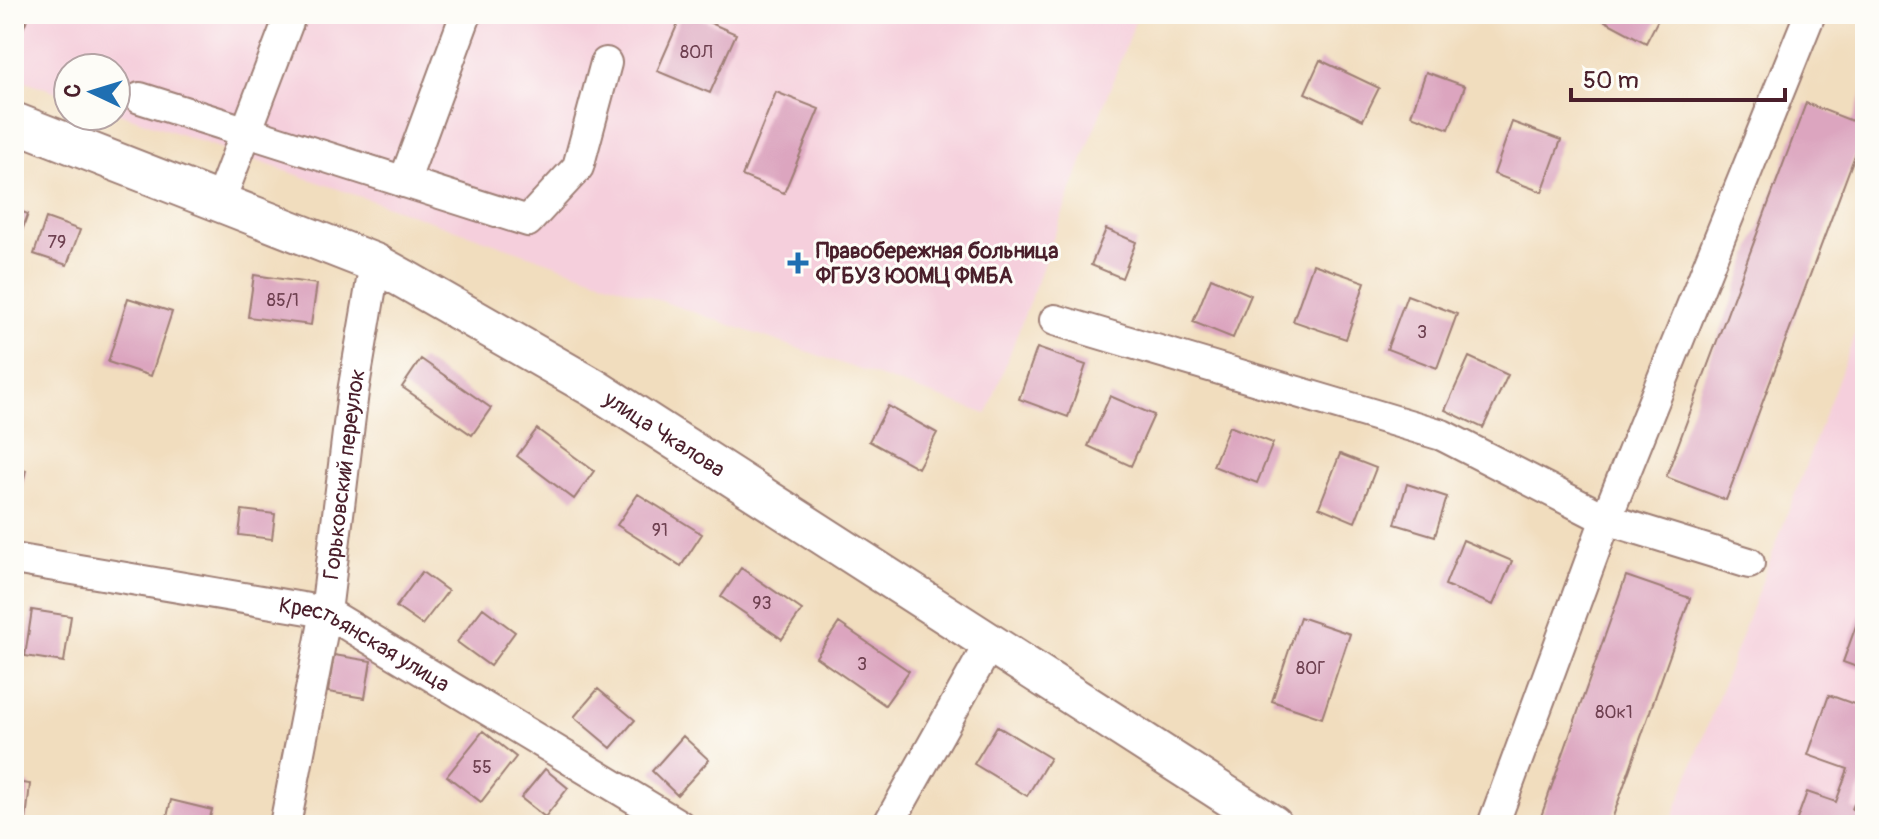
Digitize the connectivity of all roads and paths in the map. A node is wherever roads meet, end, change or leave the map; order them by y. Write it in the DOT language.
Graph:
graph roads {
  1 [pos="291,14"];
  2 [pos="466,14"];
  3 [pos="1810,14"];
  4 [pos="606,63"];
  5 [pos="140,98"];
  6 [pos="14,122"];
  7 [pos="245,132"];
  8 [pos="404,182"];
  9 [pos="219,203"];
  10 [pos="375,263"];
  11 [pos="1055,320"];
  12 [pos="1606,519"];
  13 [pos="14,559"];
  14 [pos="1749,563"];
  15 [pos="326,612"];
  16 [pos="990,643"];
  17 [pos="285,825"];
  18 [pos="679,825"];
  19 [pos="888,825"];
  20 [pos="1273,825"];
  21 [pos="1493,825"];
  1 -- 7 [label="street"];
  2 -- 8 [label="street"];
  3 -- 12 [label="street"];
  4 -- 8 [label="street"];
  5 -- 7 [label="street"];
  6 -- 9 [label="main road, улица Чкалова"];
  7 -- 8 [label="street"];
  7 -- 9 [label="street"];
  9 -- 10 [label="main road, улица Чкалова"];
  10 -- 15 [label="street, Горьковский переулок"];
  10 -- 16 [label="main road, улица Чкалова"];
  11 -- 12 [label="street"];
  12 -- 14 [label="street"];
  12 -- 21 [label="street"];
  13 -- 15 [label="street, Крестьянская улица"];
  15 -- 17 [label="street, Горьковский переулок"];
  15 -- 18 [label="street, Крестьянская улица"];
  16 -- 19 [label="street"];
  16 -- 20 [label="main road, улица Чкалова"];
}
